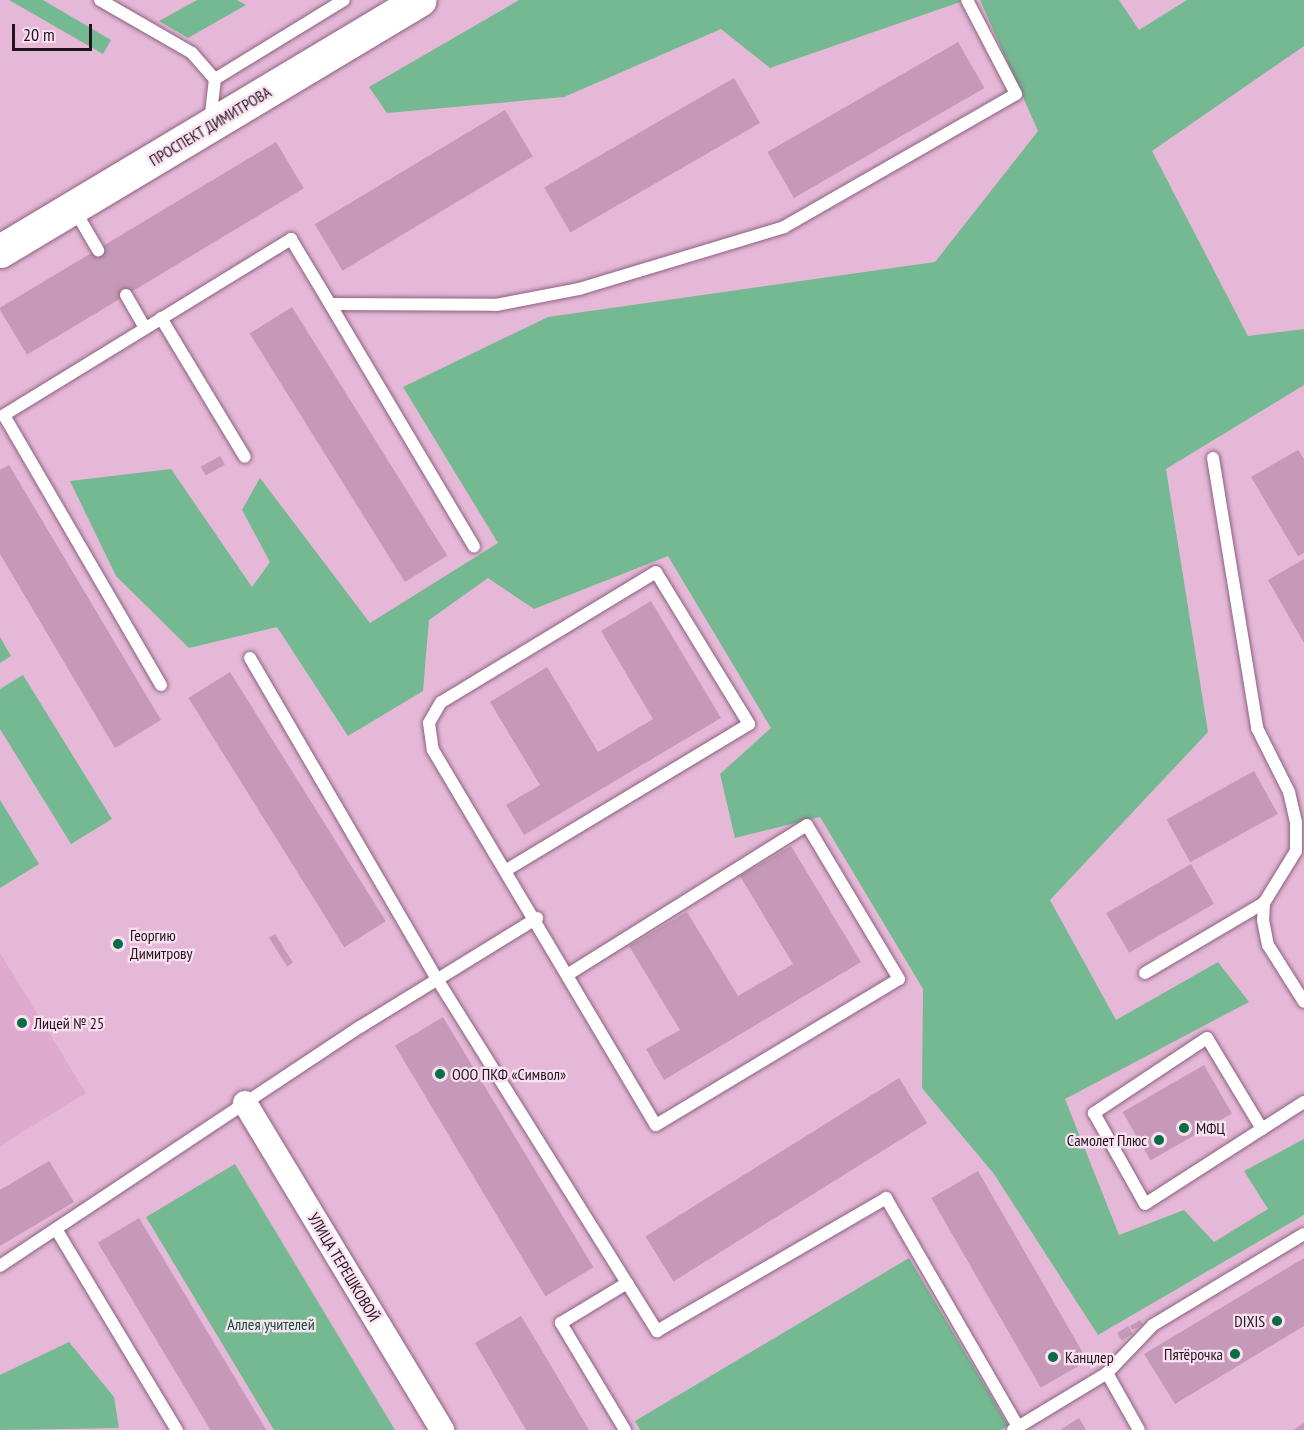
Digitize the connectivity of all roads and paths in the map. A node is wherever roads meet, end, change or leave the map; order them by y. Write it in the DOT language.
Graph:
graph roads {
  1 [pos="100,0"];
  2 [pos="344,0"];
  3 [pos="420,0"];
  4 [pos="967,0"];
  5 [pos="214,79"];
  6 [pos="210,126"];
  7 [pos="73,208"];
  8 [pos="98,250"];
  9 [pos="0,251"];
  10 [pos="126,295"];
  11 [pos="330,304"];
  12 [pos="161,318"];
  13 [pos="144,328"];
  14 [pos="245,457"];
  15 [pos="1213,458"];
  16 [pos="474,547"];
  17 [pos="250,658"];
  18 [pos="161,685"];
  19 [pos="1300,848"];
  20 [pos="508,869"];
  21 [pos="1264,903"];
  22 [pos="537,918"];
  23 [pos="570,973"];
  24 [pos="1145,973"];
  25 [pos="437,979"];
  26 [pos="1304,1002"];
  27 [pos="1304,1102"];
  28 [pos="245,1104"];
  29 [pos="1262,1129"];
  30 [pos="56,1228"];
  31 [pos="1304,1234"];
  32 [pos="0,1266"];
  33 [pos="627,1284"];
  34 [pos="1107,1373"];
  35 [pos="1015,1429"];
  36 [pos="177,1430"];
  37 [pos="442,1430"];
  38 [pos="625,1430"];
  39 [pos="1140,1430"];
  1 -- 5 [label="lane"];
  2 -- 5 [label="lane"];
  3 -- 6 [label="main road, ПРОСПЕКТ ДИМИТРОВА"];
  4 -- 11 [label="lane"];
  5 -- 6 [label="lane"];
  6 -- 7 [label="main road, ПРОСПЕКТ ДИМИТРОВА"];
  7 -- 8 [label="lane"];
  7 -- 9 [label="main road, ПРОСПЕКТ ДИМИТРОВА"];
  10 -- 13 [label="lane"];
  11 -- 12 [label="lane"];
  11 -- 16 [label="lane"];
  12 -- 13 [label="lane"];
  12 -- 14 [label="lane"];
  13 -- 18 [label="lane"];
  15 -- 19 [label="lane"];
  17 -- 25 [label="lane"];
  19 -- 21 [label="lane"];
  20 -- 20 [label="lane"];
  20 -- 22 [label="lane"];
  21 -- 24 [label="lane"];
  21 -- 26 [label="lane"];
  22 -- 23 [label="lane"];
  22 -- 25 [label="lane"];
  23 -- 23 [label="lane"];
  25 -- 28 [label="lane"];
  25 -- 33 [label="lane"];
  27 -- 29 [label="lane"];
  28 -- 30 [label="lane"];
  28 -- 37 [label="street, УЛИЦА ТЕРЕШКОВОЙ"];
  29 -- 29 [label="lane"];
  30 -- 32 [label="lane"];
  30 -- 36 [label="lane"];
  31 -- 34 [label="lane"];
  33 -- 35 [label="lane"];
  33 -- 38 [label="lane"];
  34 -- 35 [label="lane"];
  34 -- 39 [label="lane"];
}
